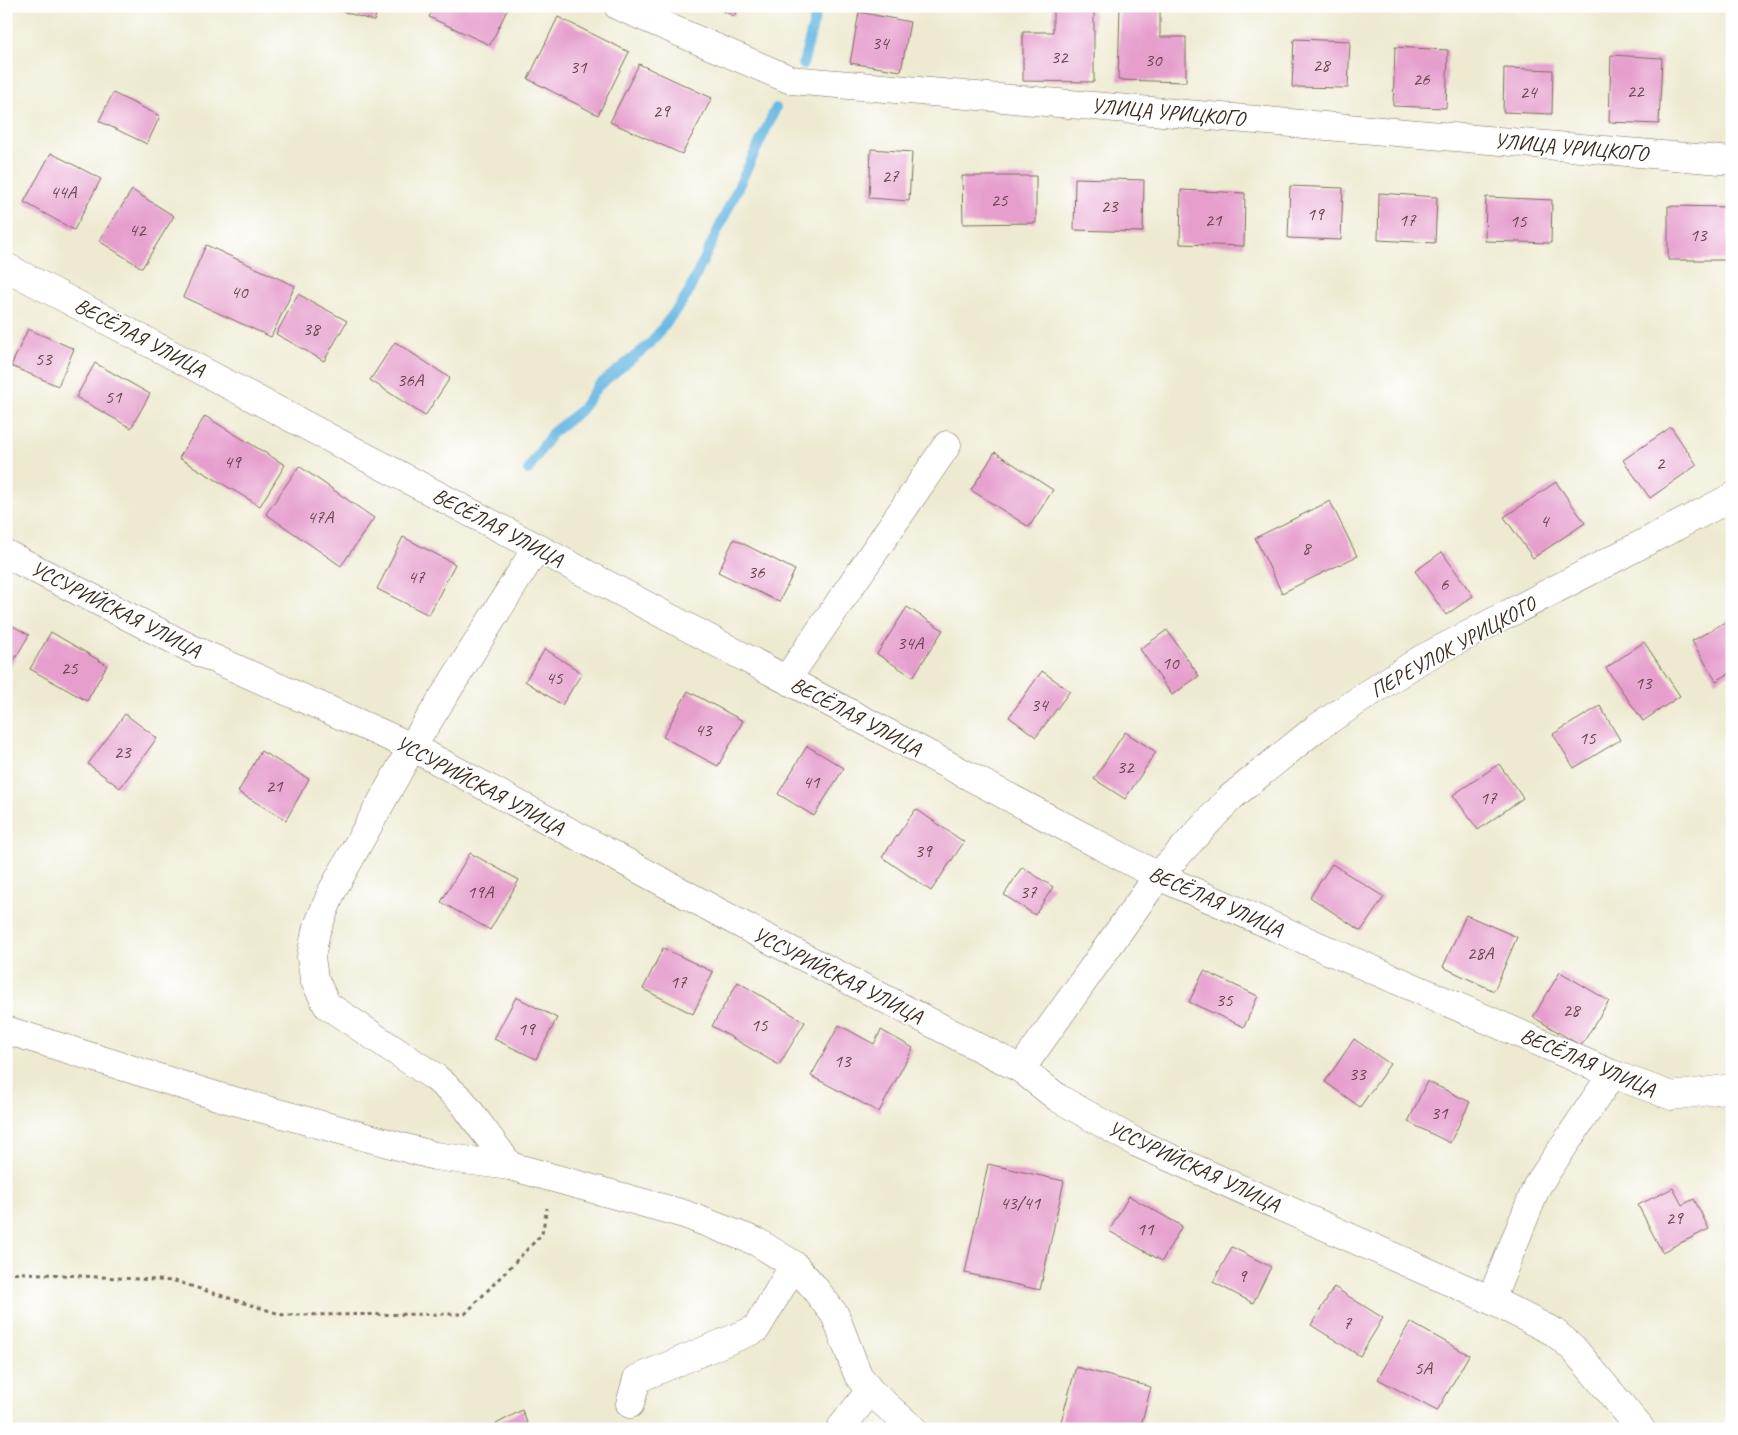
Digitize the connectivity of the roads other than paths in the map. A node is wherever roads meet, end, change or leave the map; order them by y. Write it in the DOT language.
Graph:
graph roads {
  1 [pos="618,6"];
  2 [pos="1732,161"];
  3 [pos="6,266"];
  4 [pos="947,445"];
  5 [pos="1732,497"];
  6 [pos="537,547"];
  7 [pos="6,554"];
  8 [pos="787,679"];
  9 [pos="412,747"];
  10 [pos="1158,876"];
  11 [pos="6,1030"];
  12 [pos="1021,1069"];
  13 [pos="1612,1074"];
  14 [pos="1732,1088"];
  15 [pos="510,1166"];
  16 [pos="794,1264"];
  17 [pos="1491,1300"];
  18 [pos="870,1391"];
  19 [pos="630,1404"];
  20 [pos="840,1429"];
  21 [pos="914,1429"];
  22 [pos="1642,1429"];
  1 -- 2 [label="street, УЛИЦА УРИЦКОГО"];
  3 -- 6 [label="street, ВЕСЁЛАЯ УЛИЦА"];
  4 -- 8 [label="street"];
  5 -- 10 [label="street, ПЕРЕУЛОК УРИЦКОГО"];
  6 -- 8 [label="street, ВЕСЁЛАЯ УЛИЦА"];
  6 -- 9 [label="street"];
  7 -- 9 [label="street, УССУРИЙСКАЯ УЛИЦА"];
  8 -- 10 [label="street, ВЕСЁЛАЯ УЛИЦА"];
  9 -- 12 [label="street, УССУРИЙСКАЯ УЛИЦА"];
  9 -- 15 [label="street"];
  10 -- 12 [label="street, ПЕРЕУЛОК УРИЦКОГО"];
  10 -- 13 [label="street, ВЕСЁЛАЯ УЛИЦА"];
  11 -- 15 [label="street"];
  12 -- 17 [label="street, УССУРИЙСКАЯ УЛИЦА"];
  13 -- 14 [label="street, ВЕСЁЛАЯ УЛИЦА"];
  13 -- 17 [label="street"];
  15 -- 16 [label="street"];
  16 -- 18 [label="street"];
  16 -- 19 [label="street"];
  17 -- 22 [label="street, УССУРИЙСКАЯ УЛИЦА"];
  18 -- 20 [label="street"];
  18 -- 21 [label="street"];
}
